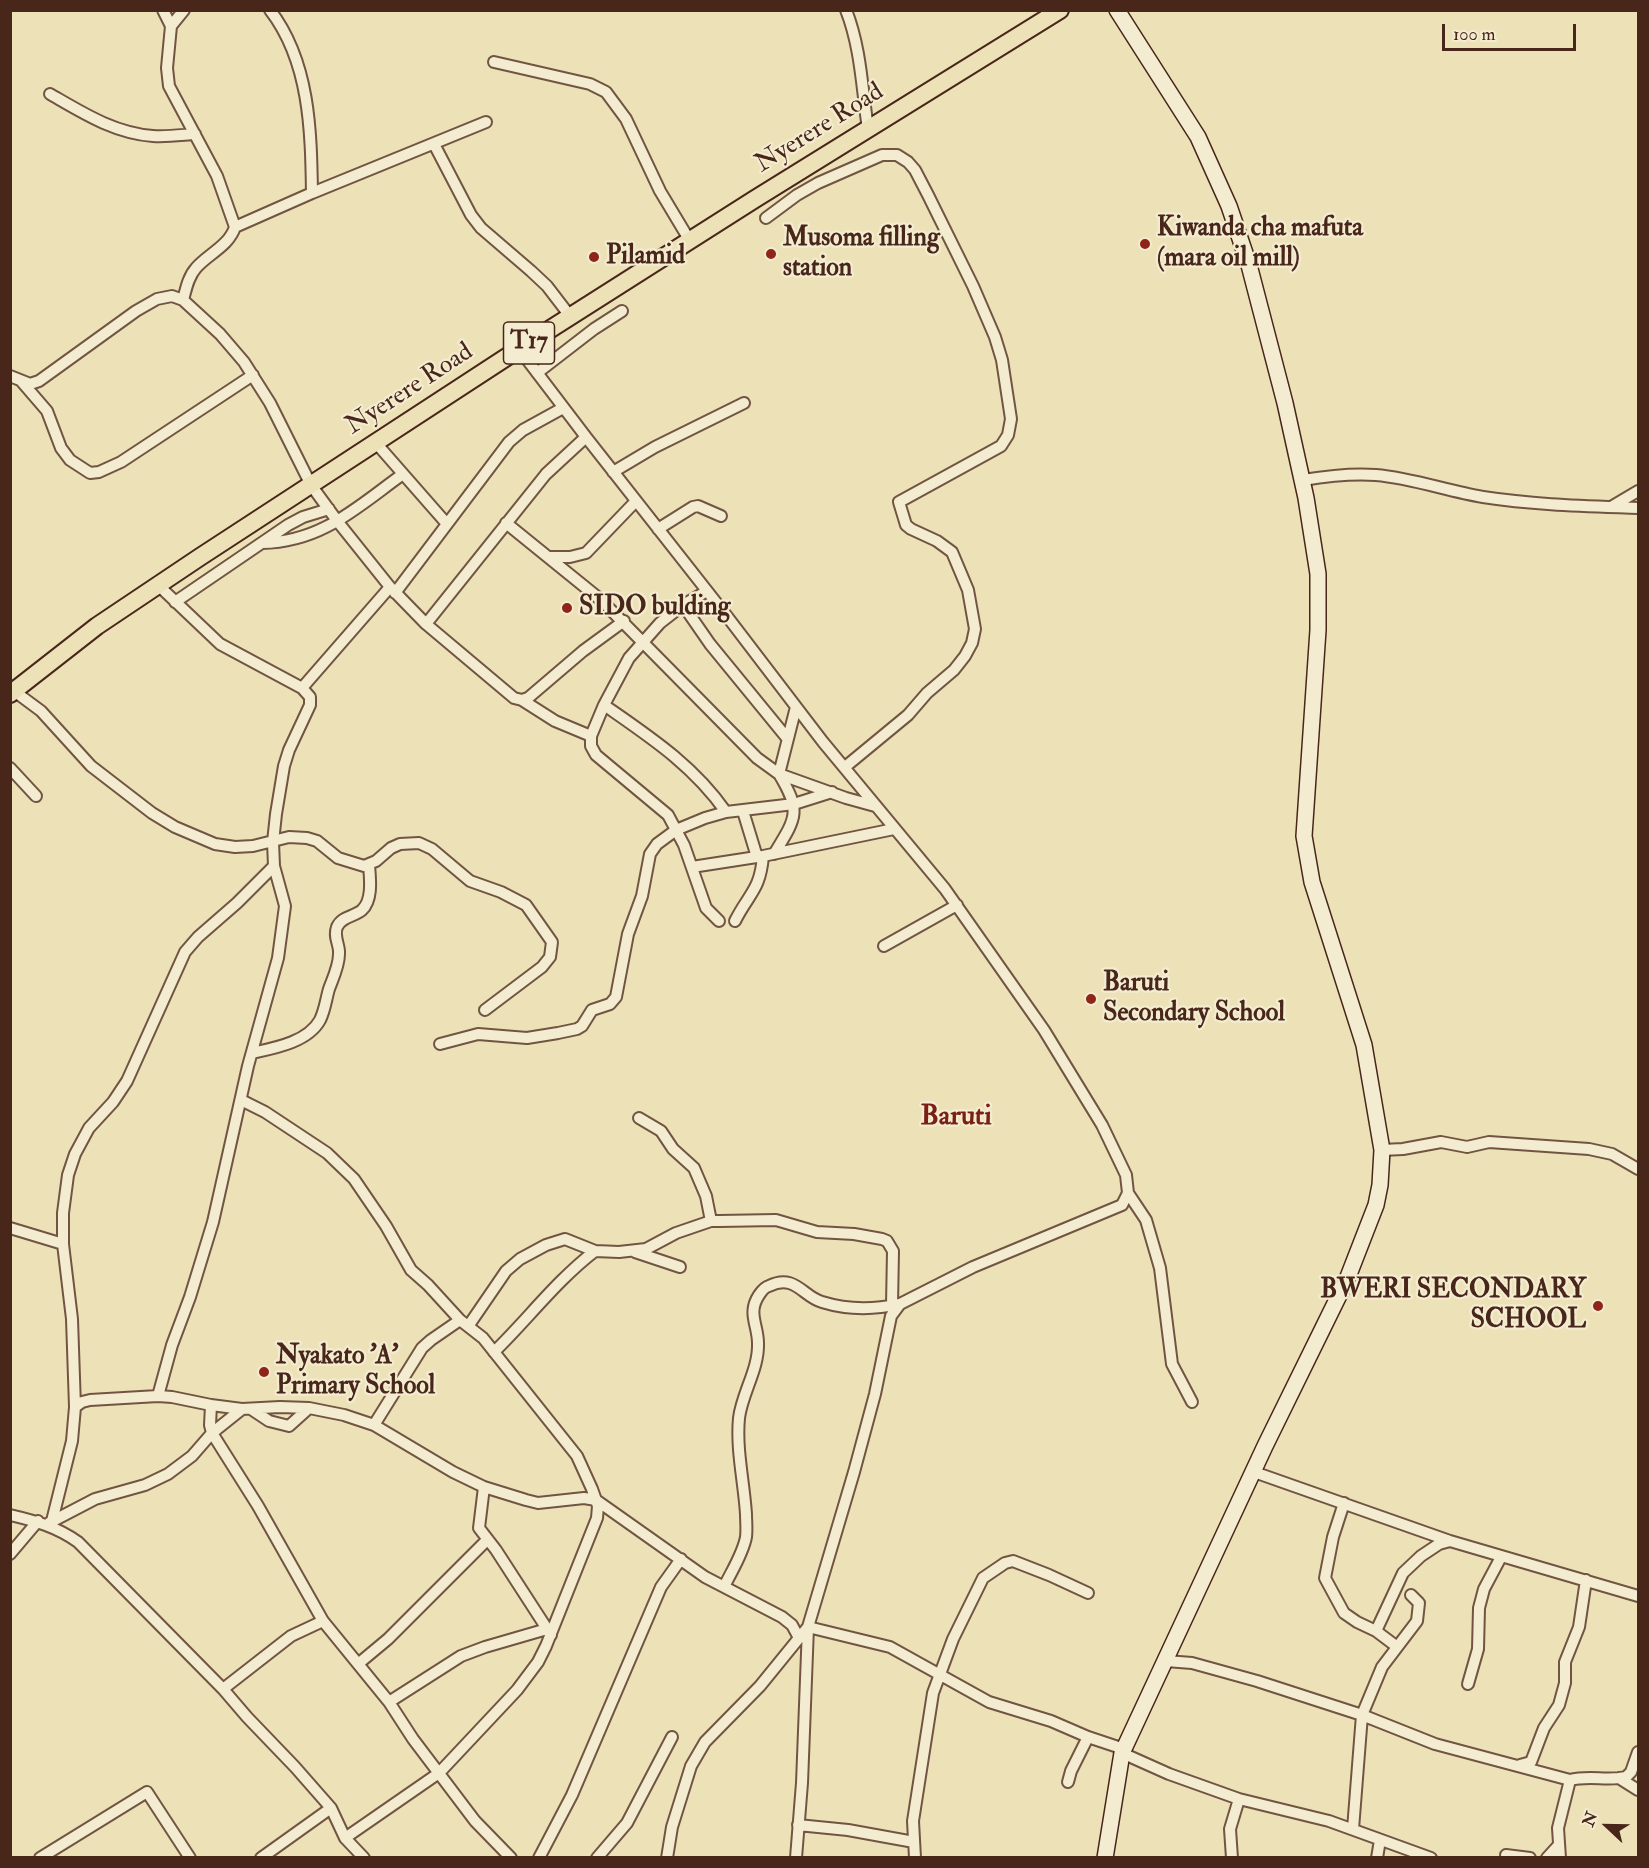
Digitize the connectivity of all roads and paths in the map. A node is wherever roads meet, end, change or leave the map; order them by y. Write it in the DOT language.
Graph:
graph roads {
  1 [pos="163,10"];
  2 [pos="184,10"];
  3 [pos="270,10"];
  4 [pos="846,10"];
  5 [pos="1060,10"];
  6 [pos="1117,10"];
  7 [pos="171,26"];
  8 [pos="494,62"];
  9 [pos="50,94"];
  10 [pos="486,122"];
  11 [pos="868,129"];
  12 [pos="195,134"];
  13 [pos="434,144"];
  14 [pos="312,193"];
  15 [pos="766,218"];
  16 [pos="235,227"];
  17 [pos="690,241"];
  18 [pos="183,300"];
  19 [pos="622,310"];
  20 [pos="570,316"];
  21 [pos="519,349"];
  22 [pos="537,373"];
  23 [pos="253,375"];
  24 [pos="10,376"];
  25 [pos="22,382"];
  26 [pos="744,403"];
  27 [pos="563,408"];
  28 [pos="586,437"];
  29 [pos="376,443"];
  30 [pos="613,472"];
  31 [pos="403,474"];
  32 [pos="1303,480"];
  33 [pos="311,485"];
  34 [pos="1638,491"];
  35 [pos="636,501"];
  36 [pos="1610,507"];
  37 [pos="1638,508"];
  38 [pos="329,509"];
  39 [pos="721,516"];
  40 [pos="338,522"];
  41 [pos="506,523"];
  42 [pos="447,524"];
  43 [pos="658,529"];
  44 [pos="262,543"];
  45 [pos="548,557"];
  46 [pos="158,585"];
  47 [pos="392,590"];
  48 [pos="707,591"];
  49 [pos="175,602"];
  50 [pos="683,605"];
  51 [pos="624,621"];
  52 [pos="426,624"];
  53 [pos="643,640"];
  54 [pos="302,688"];
  55 [pos="12,692"];
  56 [pos="522,700"];
  57 [pos="604,705"];
  58 [pos="796,707"];
  59 [pos="591,736"];
  60 [pos="787,738"];
  61 [pos="845,767"];
  62 [pos="10,768"];
  63 [pos="779,774"];
  64 [pos="832,792"];
  65 [pos="36,796"];
  66 [pos="794,804"];
  67 [pos="875,806"];
  68 [pos="743,811"];
  69 [pos="726,812"];
  70 [pos="894,829"];
  71 [pos="676,830"];
  72 [pos="273,842"];
  73 [pos="765,856"];
  74 [pos="274,866"];
  75 [pos="369,866"];
  76 [pos="692,867"];
  77 [pos="957,905"];
  78 [pos="719,921"];
  79 [pos="735,921"];
  80 [pos="884,946"];
  81 [pos="484,1010"];
  82 [pos="440,1044"];
  83 [pos="252,1053"];
  84 [pos="241,1100"];
  85 [pos="639,1118"];
  86 [pos="1382,1150"];
  87 [pos="1638,1169"];
  88 [pos="1128,1193"];
  89 [pos="711,1221"];
  90 [pos="10,1228"];
  91 [pos="63,1244"];
  92 [pos="594,1251"];
  93 [pos="632,1251"];
  94 [pos="680,1267"];
  95 [pos="896,1304"];
  96 [pos="464,1322"];
  97 [pos="494,1352"];
  98 [pos="158,1396"];
  99 [pos="1192,1402"];
  100 [pos="211,1405"];
  101 [pos="75,1407"];
  102 [pos="309,1408"];
  103 [pos="247,1409"];
  104 [pos="374,1425"];
  105 [pos="212,1433"];
  106 [pos="1254,1472"];
  107 [pos="484,1487"];
  108 [pos="596,1500"];
  109 [pos="1344,1503"];
  110 [pos="10,1515"];
  111 [pos="45,1522"];
  112 [pos="488,1540"];
  113 [pos="1449,1541"];
  114 [pos="10,1554"];
  115 [pos="1501,1557"];
  116 [pos="681,1559"];
  117 [pos="1586,1580"];
  118 [pos="724,1587"];
  119 [pos="1088,1593"];
  120 [pos="1411,1595"];
  121 [pos="1638,1596"];
  122 [pos="323,1621"];
  123 [pos="808,1627"];
  124 [pos="1376,1631"];
  125 [pos="549,1632"];
  126 [pos="799,1638"];
  127 [pos="1396,1646"];
  128 [pos="1166,1661"];
  129 [pos="358,1664"];
  130 [pos="938,1674"];
  131 [pos="1468,1684"];
  132 [pos="223,1689"];
  133 [pos="389,1702"];
  134 [pos="1362,1715"];
  135 [pos="672,1737"];
  136 [pos="1088,1737"];
  137 [pos="1123,1750"];
  138 [pos="1638,1752"];
  139 [pos="1519,1766"];
  140 [pos="439,1773"];
  141 [pos="1619,1778"];
  142 [pos="1570,1780"];
  143 [pos="1068,1782"];
  144 [pos="1638,1790"];
  145 [pos="1239,1799"];
  146 [pos="332,1809"];
  147 [pos="798,1825"];
  148 [pos="1353,1829"];
  149 [pos="345,1838"];
  150 [pos="1380,1840"];
  151 [pos="914,1842"];
  152 [pos="1559,1852"];
  153 [pos="1506,1855"];
  154 [pos="40,1857"];
  155 [pos="190,1857"];
  156 [pos="261,1857"];
  157 [pos="364,1857"];
  158 [pos="511,1857"];
  159 [pos="539,1857"];
  160 [pos="597,1857"];
  161 [pos="667,1857"];
  162 [pos="795,1857"];
  163 [pos="915,1857"];
  164 [pos="1105,1857"];
  165 [pos="1232,1857"];
  166 [pos="1377,1857"];
  167 [pos="1431,1857"];
  168 [pos="1530,1857"];
  169 [pos="1546,1857"];
  1 -- 7 [label="street"];
  2 -- 7 [label="street"];
  3 -- 14 [label="street"];
  4 -- 11 [label="street"];
  5 -- 11 [label="main road, Nyerere Road / T17"];
  6 -- 32 [label="street"];
  7 -- 12 [label="street"];
  8 -- 17 [label="street"];
  9 -- 12 [label="street"];
  10 -- 13 [label="street"];
  11 -- 17 [label="main road, Nyerere Road / T17"];
  12 -- 16 [label="street"];
  13 -- 14 [label="street"];
  13 -- 20 [label="street"];
  14 -- 16 [label="street"];
  15 -- 61 [label="street"];
  16 -- 18 [label="street"];
  17 -- 20 [label="main road, Nyerere Road / T17"];
  18 -- 23 [label="street"];
  18 -- 25 [label="street"];
  19 -- 22 [label="street"];
  20 -- 21 [label="main road, Nyerere Road / T17"];
  21 -- 22 [label="street"];
  21 -- 29 [label="main road, Nyerere Road / T17"];
  22 -- 27 [label="street"];
  23 -- 25 [label="street"];
  23 -- 33 [label="street"];
  24 -- 25 [label="street"];
  26 -- 30 [label="street"];
  27 -- 28 [label="street"];
  27 -- 42 [label="street"];
  28 -- 30 [label="street"];
  28 -- 41 [label="street"];
  29 -- 31 [label="street"];
  29 -- 33 [label="main road, Nyerere Road / T17"];
  30 -- 35 [label="street"];
  31 -- 40 [label="street"];
  31 -- 42 [label="street"];
  32 -- 36 [label="street"];
  32 -- 86 [label="street"];
  33 -- 38 [label="street"];
  33 -- 46 [label="main road, Nyerere Road / T17"];
  34 -- 36 [label="street"];
  35 -- 43 [label="street"];
  35 -- 45 [label="street"];
  36 -- 37 [label="street"];
  38 -- 40 [label="street"];
  38 -- 44 [label="street"];
  39 -- 43 [label="street"];
  40 -- 44 [label="street"];
  40 -- 47 [label="street"];
  41 -- 45 [label="street"];
  41 -- 52 [label="street"];
  42 -- 47 [label="street"];
  43 -- 48 [label="street"];
  44 -- 49 [label="street"];
  45 -- 51 [label="street"];
  46 -- 49 [label="street"];
  46 -- 55 [label="main road, Nyerere Road / T17"];
  47 -- 52 [label="street"];
  47 -- 54 [label="street"];
  48 -- 50 [label="street"];
  48 -- 58 [label="street"];
  49 -- 54 [label="street"];
  50 -- 53 [label="street"];
  50 -- 60 [label="street"];
  51 -- 53 [label="street"];
  51 -- 56 [label="street"];
  52 -- 56 [label="street"];
  53 -- 57 [label="street"];
  53 -- 63 [label="street"];
  54 -- 72 [label="street"];
  55 -- 72 [label="street"];
  56 -- 59 [label="street"];
  57 -- 59 [label="street"];
  57 -- 69 [label="street"];
  58 -- 60 [label="street"];
  58 -- 61 [label="street"];
  59 -- 71 [label="street"];
  60 -- 63 [label="street"];
  61 -- 67 [label="street"];
  62 -- 65 [label="street"];
  63 -- 64 [label="street"];
  63 -- 66 [label="street"];
  64 -- 66 [label="street"];
  64 -- 67 [label="street"];
  66 -- 68 [label="street"];
  66 -- 73 [label="street"];
  67 -- 70 [label="street"];
  68 -- 69 [label="street"];
  68 -- 73 [label="street"];
  69 -- 71 [label="street"];
  70 -- 73 [label="street"];
  70 -- 77 [label="street"];
  71 -- 76 [label="street"];
  71 -- 82 [label="street"];
  72 -- 74 [label="street"];
  72 -- 75 [label="street"];
  73 -- 76 [label="street"];
  73 -- 79 [label="street"];
  74 -- 83 [label="street"];
  74 -- 91 [label="street"];
  75 -- 81 [label="street"];
  75 -- 83 [label="street"];
  76 -- 78 [label="street"];
  77 -- 80 [label="street"];
  77 -- 88 [label="street"];
  83 -- 84 [label="street"];
  84 -- 96 [label="street"];
  84 -- 98 [label="street"];
  85 -- 89 [label="street"];
  86 -- 87 [label="street"];
  86 -- 106 [label="street"];
  88 -- 95 [label="street"];
  88 -- 99 [label="street"];
  89 -- 93 [label="street"];
  89 -- 95 [label="street"];
  90 -- 91 [label="street"];
  91 -- 101 [label="street"];
  92 -- 93 [label="street"];
  92 -- 96 [label="street"];
  92 -- 97 [label="street"];
  93 -- 94 [label="street"];
  95 -- 118 [label="street"];
  95 -- 123 [label="street"];
  96 -- 97 [label="street"];
  96 -- 104 [label="street"];
  97 -- 108 [label="street"];
  98 -- 100 [label="street"];
  98 -- 101 [label="street"];
  100 -- 103 [label="street"];
  100 -- 105 [label="street"];
  101 -- 111 [label="street"];
  102 -- 103 [label="street"];
  102 -- 103 [label="street"];
  102 -- 104 [label="street"];
  103 -- 105 [label="street"];
  104 -- 107 [label="street"];
  105 -- 111 [label="street"];
  105 -- 122 [label="street"];
  106 -- 109 [label="street"];
  106 -- 128 [label="street"];
  107 -- 108 [label="street"];
  107 -- 112 [label="street"];
  108 -- 116 [label="street"];
  108 -- 125 [label="street"];
  109 -- 113 [label="street"];
  109 -- 124 [label="street"];
  110 -- 111 [label="street"];
  111 -- 114 [label="street"];
  111 -- 132 [label="street"];
  112 -- 125 [label="street"];
  112 -- 129 [label="street"];
  113 -- 115 [label="street"];
  113 -- 124 [label="street"];
  115 -- 117 [label="street"];
  115 -- 131 [label="street"];
  116 -- 118 [label="street"];
  116 -- 159 [label="street"];
  117 -- 121 [label="street"];
  117 -- 139 [label="street"];
  118 -- 126 [label="street"];
  119 -- 130 [label="street"];
  120 -- 127 [label="street"];
  122 -- 129 [label="street"];
  122 -- 132 [label="street"];
  123 -- 126 [label="street"];
  123 -- 130 [label="street"];
  123 -- 147 [label="street"];
  124 -- 127 [label="street"];
  125 -- 133 [label="street"];
  125 -- 140 [label="street"];
  126 -- 161 [label="street"];
  127 -- 134 [label="street"];
  128 -- 134 [label="street"];
  128 -- 137 [label="street"];
  129 -- 133 [label="street"];
  130 -- 136 [label="street"];
  130 -- 151 [label="street"];
  132 -- 146 [label="street"];
  133 -- 140 [label="street"];
  134 -- 139 [label="street"];
  134 -- 148 [label="street"];
  135 -- 160 [label="street"];
  136 -- 137 [label="street"];
  136 -- 143 [label="street"];
  137 -- 145 [label="street"];
  137 -- 164 [label="street"];
  138 -- 141 [label="street"];
  139 -- 142 [label="street"];
  140 -- 149 [label="street"];
  140 -- 158 [label="street"];
  141 -- 142 [label="street"];
  141 -- 144 [label="street"];
  142 -- 152 [label="street"];
  145 -- 148 [label="street"];
  145 -- 165 [label="street"];
  146 -- 149 [label="street"];
  146 -- 156 [label="street"];
  147 -- 151 [label="street"];
  147 -- 162 [label="street"];
  148 -- 150 [label="street"];
  149 -- 157 [label="street"];
  150 -- 166 [label="street"];
  150 -- 167 [label="street"];
  151 -- 163 [label="street"];
  152 -- 169 [label="street"];
  153 -- 168 [label="street"];
  154 -- 155 [label="street"];
}
